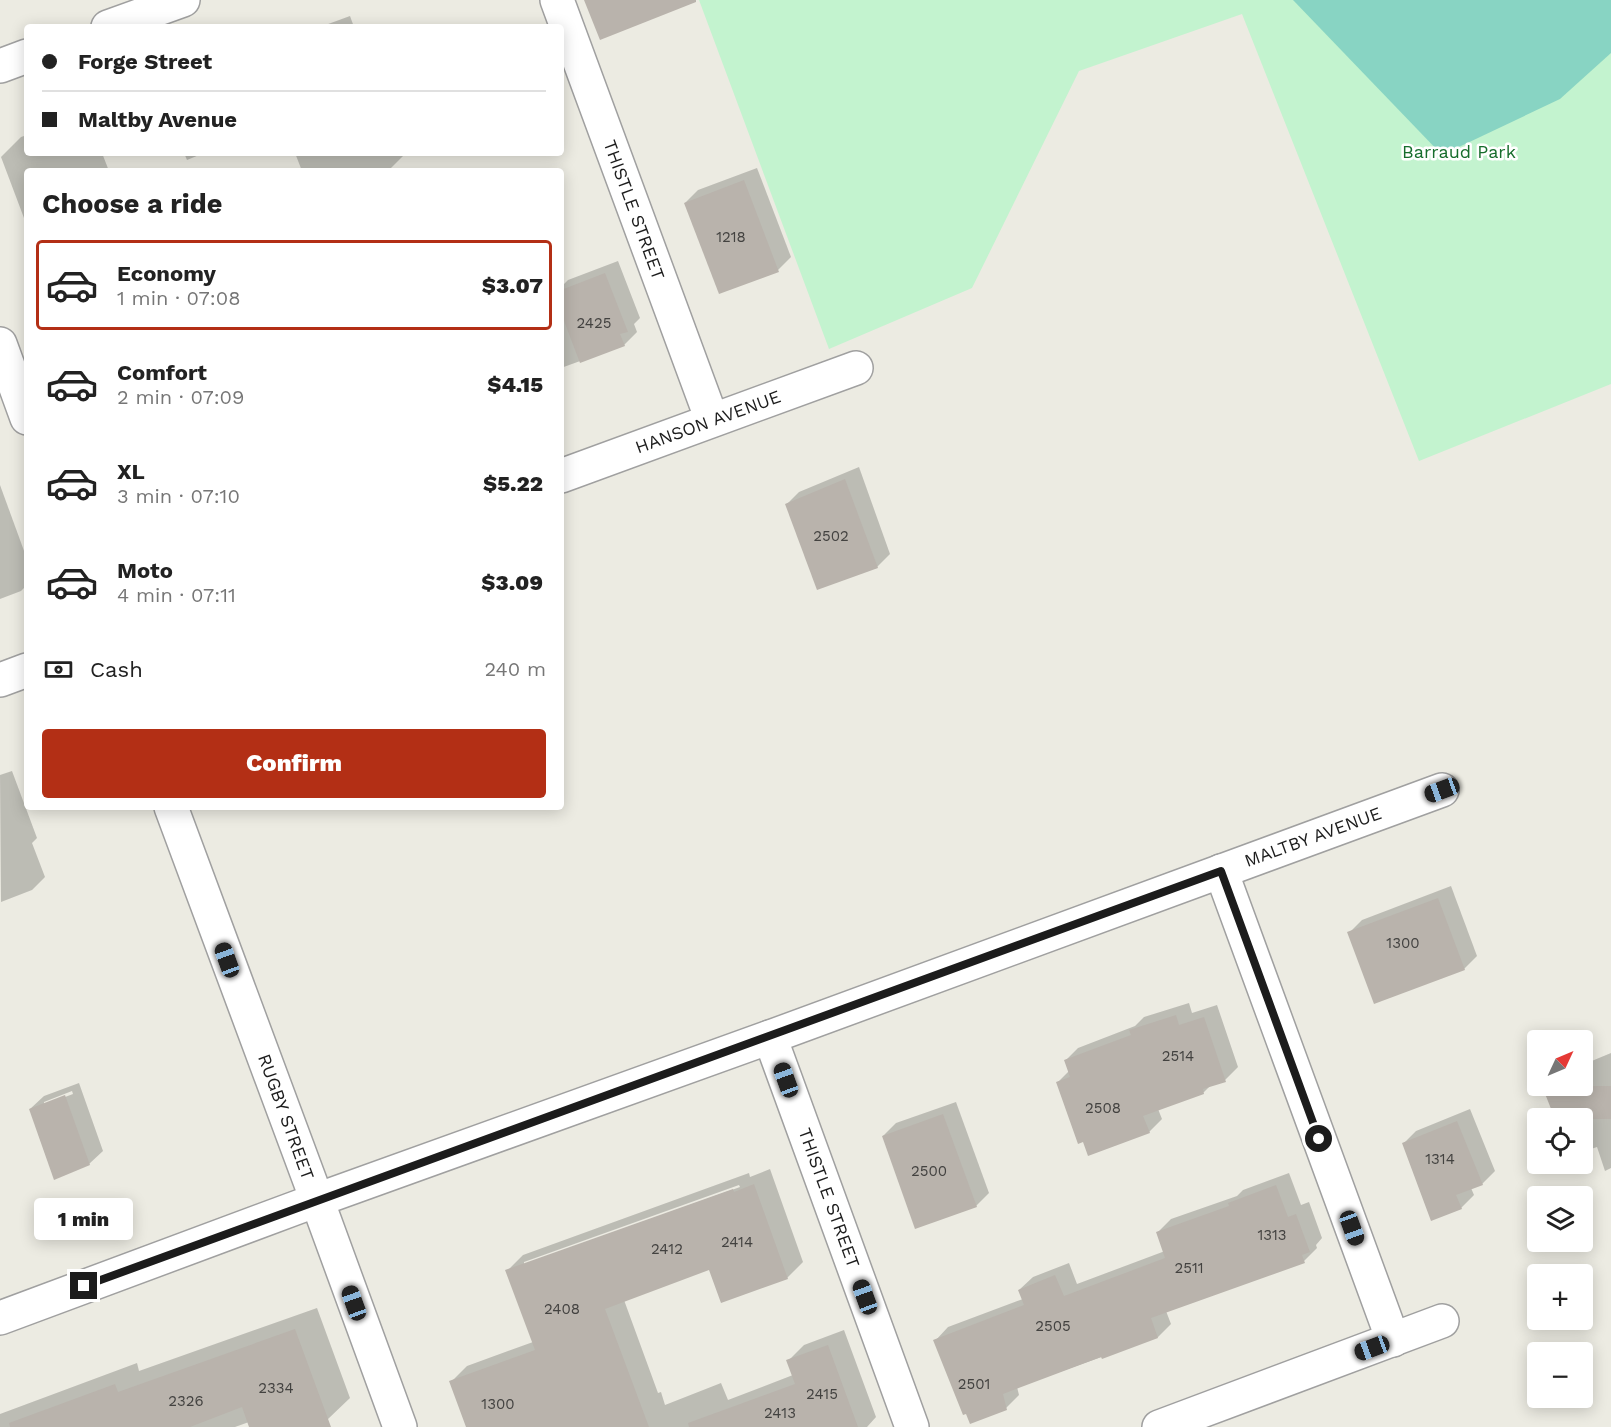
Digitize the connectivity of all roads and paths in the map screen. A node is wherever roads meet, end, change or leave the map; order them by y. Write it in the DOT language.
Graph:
graph roads {
  1 [pos="183,0"];
  2 [pos="557,0"];
  3 [pos="116,24"];
  4 [pos="24,57"];
  5 [pos="0,66"];
  6 [pos="0,344"];
  7 [pos="856,368"];
  8 [pos="24,410"];
  9 [pos="712,420"];
  10 [pos="564,475"];
  11 [pos="24,671"];
  12 [pos="0,680"];
  13 [pos="1442,790"];
  14 [pos="172,810"];
  15 [pos="1221,871"];
  16 [pos="770,1037"];
  17 [pos="316,1200"];
  18 [pos="0,1318"];
  19 [pos="1442,1321"];
  20 [pos="1393,1340"];
  21 [pos="400,1427"];
  22 [pos="912,1427"];
  23 [pos="1159,1427"];
  1 -- 3 [label="street"];
  2 -- 9 [label="street, THISTLE STREET"];
  4 -- 5 [label="street"];
  6 -- 8 [label="street"];
  7 -- 9 [label="street, HANSON AVENUE"];
  9 -- 10 [label="street, HANSON AVENUE"];
  11 -- 12 [label="street"];
  13 -- 15 [label="street, MALTBY AVENUE"];
  14 -- 17 [label="street, RUGBY STREET"];
  15 -- 16 [label="street, MALTBY AVENUE"];
  15 -- 20 [label="street"];
  16 -- 17 [label="street, MALTBY AVENUE"];
  16 -- 22 [label="street, THISTLE STREET"];
  17 -- 18 [label="street, MALTBY AVENUE"];
  17 -- 21 [label="street, RUGBY STREET"];
  19 -- 20 [label="street"];
  20 -- 23 [label="street"];
}
